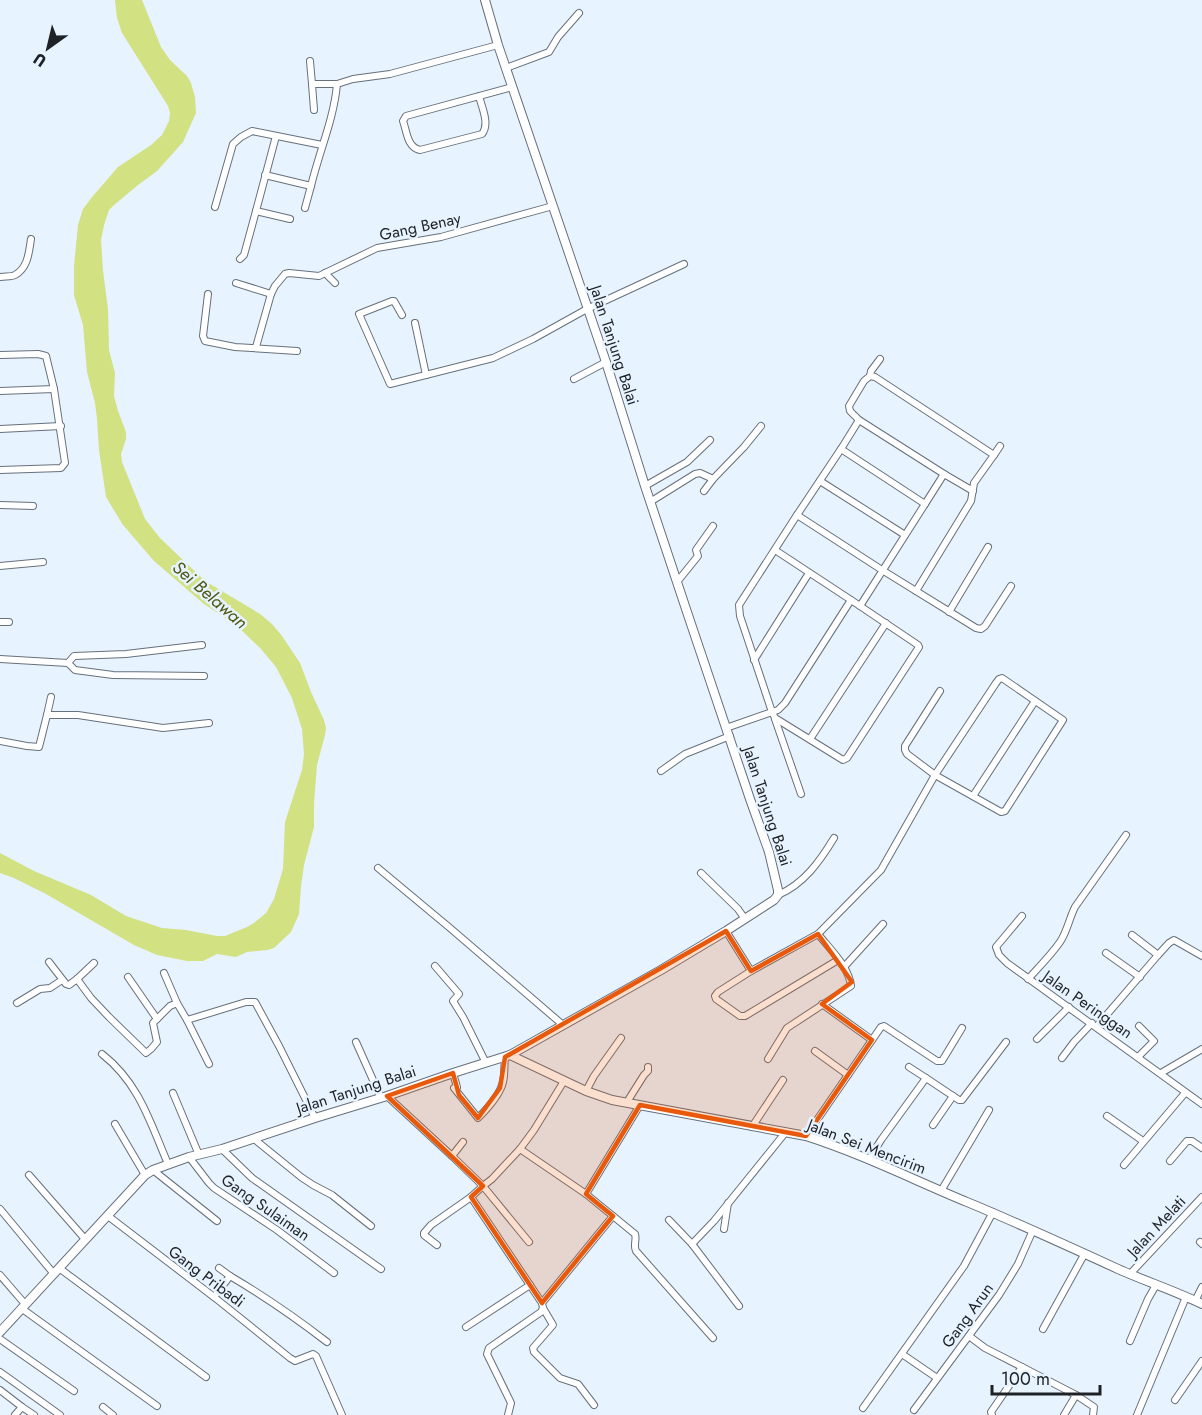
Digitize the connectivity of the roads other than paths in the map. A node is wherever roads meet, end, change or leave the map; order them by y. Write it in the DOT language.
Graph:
graph roads {
  1 [pos="485,0"];
  2 [pos="579,13"];
  3 [pos="498,45"];
  4 [pos="310,61"];
  5 [pos="506,68"];
  6 [pos="312,84"];
  7 [pos="337,84"];
  8 [pos="513,87"];
  9 [pos="479,96"];
  10 [pos="314,110"];
  11 [pos="276,136"];
  12 [pos="322,145"];
  13 [pos="266,175"];
  14 [pos="310,186"];
  15 [pos="553,206"];
  16 [pos="215,207"];
  17 [pos="305,208"];
  18 [pos="256,211"];
  19 [pos="290,219"];
  20 [pos="31,239"];
  21 [pos="240,260"];
  22 [pos="684,264"];
  23 [pos="325,273"];
  24 [pos="0,277"];
  25 [pos="237,283"];
  26 [pos="335,283"];
  27 [pos="208,294"];
  28 [pos="271,294"];
  29 [pos="587,309"];
  30 [pos="402,315"];
  31 [pos="415,323"];
  32 [pos="256,347"];
  33 [pos="297,351"];
  34 [pos="0,355"];
  35 [pos="880,359"];
  36 [pos="606,362"];
  37 [pos="426,375"];
  38 [pos="870,376"];
  39 [pos="574,379"];
  40 [pos="54,389"];
  41 [pos="0,391"];
  42 [pos="859,420"];
  43 [pos="61,426"];
  44 [pos="761,426"];
  45 [pos="0,429"];
  46 [pos="710,440"];
  47 [pos="1000,446"];
  48 [pos="842,449"];
  49 [pos="994,455"];
  50 [pos="0,470"];
  51 [pos="944,474"];
  52 [pos="713,479"];
  53 [pos="820,481"];
  54 [pos="645,486"];
  55 [pos="704,491"];
  56 [pos="973,491"];
  57 [pos="650,502"];
  58 [pos="925,504"];
  59 [pos="0,505"];
  60 [pos="33,506"];
  61 [pos="797,515"];
  62 [pos="713,526"];
  63 [pos="905,535"];
  64 [pos="988,547"];
  65 [pos="775,550"];
  66 [pos="43,562"];
  67 [pos="0,566"];
  68 [pos="882,570"];
  69 [pos="809,573"];
  70 [pos="677,582"];
  71 [pos="1011,586"];
  72 [pos="916,591"];
  73 [pos="851,600"];
  74 [pos="860,606"];
  75 [pos="949,612"];
  76 [pos="0,622"];
  77 [pos="9,622"];
  78 [pos="886,623"];
  79 [pos="202,645"];
  80 [pos="0,659"];
  81 [pos="754,660"];
  82 [pos="68,663"];
  83 [pos="204,676"];
  84 [pos="940,691"];
  85 [pos="51,697"];
  86 [pos="1035,701"];
  87 [pos="47,715"];
  88 [pos="773,715"];
  89 [pos="209,723"];
  90 [pos="728,732"];
  91 [pos="810,739"];
  92 [pos="0,741"];
  93 [pos="661,771"];
  94 [pos="935,775"];
  95 [pos="801,794"];
  96 [pos="973,795"];
  97 [pos="1126,836"];
  98 [pos="834,838"];
  99 [pos="378,868"];
  100 [pos="701,873"];
  101 [pos="778,895"];
  102 [pos="1022,916"];
  103 [pos="745,919"];
  104 [pos="883,924"];
  105 [pos="726,931"];
  106 [pos="818,934"];
  107 [pos="1132,935"];
  108 [pos="1106,953"];
  109 [pos="1158,955"];
  110 [pos="1202,956"];
  111 [pos="838,960"];
  112 [pos="48,962"];
  113 [pos="94,963"];
  114 [pos="435,966"];
  115 [pos="844,967"];
  116 [pos="752,971"];
  117 [pos="164,973"];
  118 [pos="128,977"];
  119 [pos="1140,977"];
  120 [pos="77,979"];
  121 [pos="1028,979"];
  122 [pos="62,980"];
  123 [pos="17,1003"];
  124 [pos="177,1003"];
  125 [pos="822,1004"];
  126 [pos="1069,1007"];
  127 [pos="157,1019"];
  128 [pos="186,1020"];
  129 [pos="563,1025"];
  130 [pos="1094,1025"];
  131 [pos="1139,1026"];
  132 [pos="962,1028"];
  133 [pos="621,1038"];
  134 [pos="1037,1039"];
  135 [pos="872,1040"];
  136 [pos="356,1042"];
  137 [pos="1006,1042"];
  138 [pos="1202,1049"];
  139 [pos="815,1051"];
  140 [pos="102,1054"];
  141 [pos="507,1056"];
  142 [pos="1138,1057"];
  143 [pos="1062,1058"];
  144 [pos="768,1059"];
  145 [pos="486,1063"];
  146 [pos="209,1064"];
  147 [pos="648,1067"];
  148 [pos="909,1067"];
  149 [pos="453,1072"];
  150 [pos="1161,1073"];
  151 [pos="848,1075"];
  152 [pos="926,1078"];
  153 [pos="783,1080"];
  154 [pos="564,1081"];
  155 [pos="586,1091"];
  156 [pos="173,1093"];
  157 [pos="1185,1093"];
  158 [pos="953,1096"];
  159 [pos="384,1097"];
  160 [pos="627,1102"];
  161 [pos="1202,1104"];
  162 [pos="640,1105"];
  163 [pos="989,1110"];
  164 [pos="1107,1116"];
  165 [pos="315,1118"];
  166 [pos="115,1124"];
  167 [pos="933,1125"];
  168 [pos="752,1127"];
  169 [pos="785,1133"];
  170 [pos="806,1137"];
  171 [pos="253,1138"];
  172 [pos="1143,1141"];
  173 [pos="463,1142"];
  174 [pos="1202,1148"];
  175 [pos="222,1149"];
  176 [pos="520,1149"];
  177 [pos="194,1156"];
  178 [pos="452,1156"];
  179 [pos="869,1159"];
  180 [pos="1170,1161"];
  181 [pos="168,1164"];
  182 [pos="1124,1165"];
  183 [pos="153,1170"];
  184 [pos="29,1175"];
  185 [pos="145,1175"];
  186 [pos="483,1186"];
  187 [pos="941,1191"];
  188 [pos="586,1194"];
  189 [pos="471,1197"];
  190 [pos="1202,1197"];
  191 [pos="729,1202"];
  192 [pos="0,1209"];
  193 [pos="993,1212"];
  194 [pos="108,1216"];
  195 [pos="613,1216"];
  196 [pos="669,1220"];
  197 [pos="217,1221"];
  198 [pos="371,1226"];
  199 [pos="724,1229"];
  200 [pos="1033,1230"];
  201 [pos="85,1239"];
  202 [pos="529,1242"];
  203 [pos="692,1244"];
  204 [pos="437,1245"];
  205 [pos="1085,1253"];
  206 [pos="219,1268"];
  207 [pos="381,1269"];
  208 [pos="57,1271"];
  209 [pos="333,1273"];
  210 [pos="1130,1274"];
  211 [pos="0,1275"];
  212 [pos="230,1276"];
  213 [pos="530,1285"];
  214 [pos="1156,1285"];
  215 [pos="1202,1287"];
  216 [pos="214,1297"];
  217 [pos="1186,1297"];
  218 [pos="1199,1302"];
  219 [pos="543,1305"];
  220 [pos="23,1306"];
  221 [pos="739,1306"];
  222 [pos="466,1327"];
  223 [pos="1,1328"];
  224 [pos="1043,1329"];
  225 [pos="969,1336"];
  226 [pos="714,1338"];
  227 [pos="0,1340"];
  228 [pos="1130,1341"];
  229 [pos="327,1342"];
  230 [pos="902,1353"];
  231 [pos="1202,1361"];
  232 [pos="1022,1367"];
  233 [pos="0,1372"];
  234 [pos="206,1377"];
  235 [pos="938,1378"];
  236 [pos="0,1390"];
  237 [pos="74,1391"];
  238 [pos="1076,1395"];
  239 [pos="1175,1400"];
  240 [pos="157,1406"];
  241 [pos="594,1406"];
  242 [pos="22,1407"];
  243 [pos="103,1407"];
  244 [pos="863,1408"];
  245 [pos="914,1410"];
  246 [pos="15,1415"];
  247 [pos="34,1415"];
  248 [pos="60,1415"];
  249 [pos="113,1415"];
  250 [pos="342,1415"];
  251 [pos="508,1415"];
  252 [pos="992,1415"];
  253 [pos="1064,1415"];
  254 [pos="1093,1415"];
  255 [pos="1137,1415"];
  1 -- 3 [label="street, Jalan Tanjung Balai"];
  2 -- 5 [label="street"];
  3 -- 5 [label="street, Jalan Tanjung Balai"];
  3 -- 7 [label="street"];
  4 -- 6 [label="street"];
  5 -- 8 [label="street, Jalan Tanjung Balai"];
  6 -- 7 [label="street"];
  6 -- 10 [label="street"];
  7 -- 12 [label="street"];
  8 -- 9 [label="street"];
  8 -- 15 [label="street, Jalan Tanjung Balai"];
  9 -- 9 [label="street"];
  11 -- 12 [label="street"];
  11 -- 13 [label="street"];
  11 -- 16 [label="street"];
  12 -- 14 [label="street"];
  13 -- 14 [label="street"];
  13 -- 18 [label="street"];
  14 -- 17 [label="street"];
  15 -- 23 [label="street, Gang Benay"];
  15 -- 29 [label="street, Jalan Tanjung Balai"];
  18 -- 19 [label="street"];
  18 -- 21 [label="street"];
  20 -- 24 [label="street"];
  22 -- 29 [label="street"];
  23 -- 26 [label="street"];
  23 -- 28 [label="street, Gang Benay"];
  25 -- 28 [label="street"];
  27 -- 32 [label="street"];
  28 -- 32 [label="street"];
  29 -- 36 [label="street, Jalan Tanjung Balai"];
  29 -- 37 [label="street"];
  30 -- 37 [label="street"];
  31 -- 37 [label="street"];
  32 -- 33 [label="street"];
  34 -- 40 [label="street"];
  35 -- 38 [label="street"];
  36 -- 39 [label="street"];
  36 -- 54 [label="street, Jalan Tanjung Balai"];
  38 -- 42 [label="street"];
  38 -- 49 [label="street"];
  40 -- 41 [label="street"];
  40 -- 43 [label="street"];
  42 -- 48 [label="street"];
  42 -- 51 [label="street"];
  43 -- 45 [label="street"];
  43 -- 50 [label="street"];
  44 -- 52 [label="street"];
  46 -- 54 [label="street"];
  47 -- 49 [label="street"];
  48 -- 53 [label="street"];
  48 -- 58 [label="street"];
  49 -- 56 [label="street"];
  51 -- 56 [label="street"];
  51 -- 58 [label="street"];
  52 -- 55 [label="street"];
  52 -- 57 [label="street"];
  53 -- 61 [label="street"];
  53 -- 63 [label="street"];
  54 -- 57 [label="street, Jalan Tanjung Balai"];
  56 -- 72 [label="street"];
  57 -- 70 [label="street, Jalan Tanjung Balai"];
  58 -- 63 [label="street"];
  59 -- 60 [label="street"];
  61 -- 65 [label="street"];
  61 -- 68 [label="street"];
  62 -- 70 [label="street"];
  63 -- 68 [label="street"];
  64 -- 75 [label="street"];
  65 -- 69 [label="street"];
  65 -- 81 [label="street"];
  66 -- 67 [label="street"];
  68 -- 72 [label="street"];
  68 -- 74 [label="street"];
  69 -- 73 [label="street"];
  69 -- 81 [label="street"];
  70 -- 90 [label="street, Jalan Tanjung Balai"];
  71 -- 75 [label="street"];
  72 -- 75 [label="street"];
  73 -- 74 [label="street"];
  73 -- 88 [label="street"];
  74 -- 78 [label="street"];
  76 -- 77 [label="street"];
  78 -- 91 [label="street"];
  78 -- 91 [label="street"];
  79 -- 82 [label="street"];
  80 -- 82 [label="street"];
  81 -- 88 [label="street"];
  82 -- 83 [label="street"];
  84 -- 94 [label="street"];
  85 -- 87 [label="street"];
  86 -- 94 [label="street"];
  86 -- 96 [label="street"];
  86 -- 96 [label="street"];
  87 -- 89 [label="street"];
  87 -- 92 [label="street"];
  88 -- 90 [label="street"];
  88 -- 91 [label="street"];
  88 -- 95 [label="street"];
  90 -- 93 [label="street"];
  90 -- 101 [label="street, Jalan Tanjung Balai"];
  94 -- 96 [label="street"];
  94 -- 106 [label="street"];
  97 -- 121 [label="street"];
  98 -- 101 [label="street"];
  99 -- 129 [label="street"];
  100 -- 103 [label="street"];
  101 -- 103 [label="street, Jalan Tanjung Balai"];
  102 -- 121 [label="street, Jalan Peringgan"];
  103 -- 105 [label="street, Jalan Tanjung Balai"];
  104 -- 115 [label="street"];
  105 -- 116 [label="street"];
  105 -- 129 [label="street, Jalan Tanjung Balai"];
  106 -- 111 [label="street"];
  106 -- 116 [label="street"];
  107 -- 109 [label="street"];
  108 -- 119 [label="street"];
  109 -- 110 [label="street"];
  109 -- 119 [label="street"];
  111 -- 115 [label="street"];
  111 -- 116 [label="street"];
  112 -- 122 [label="street"];
  113 -- 120 [label="street"];
  114 -- 145 [label="street"];
  115 -- 125 [label="street"];
  117 -- 124 [label="street"];
  118 -- 127 [label="street"];
  119 -- 130 [label="street"];
  120 -- 122 [label="street"];
  120 -- 127 [label="street"];
  121 -- 126 [label="street, Jalan Peringgan"];
  122 -- 123 [label="street"];
  124 -- 127 [label="street"];
  124 -- 128 [label="street"];
  125 -- 135 [label="street"];
  125 -- 144 [label="street"];
  126 -- 130 [label="street, Jalan Peringgan"];
  126 -- 134 [label="street"];
  128 -- 146 [label="street"];
  128 -- 165 [label="street"];
  129 -- 141 [label="street, Jalan Tanjung Balai"];
  130 -- 142 [label="street, Jalan Peringgan"];
  130 -- 143 [label="street"];
  131 -- 142 [label="street"];
  132 -- 135 [label="street"];
  133 -- 155 [label="street"];
  135 -- 151 [label="street"];
  136 -- 159 [label="street"];
  137 -- 158 [label="street"];
  138 -- 150 [label="street"];
  139 -- 151 [label="street"];
  140 -- 181 [label="street"];
  141 -- 145 [label="street, Jalan Tanjung Balai"];
  141 -- 149 [label="street"];
  141 -- 154 [label="street, Jalan Sei Mencirim"];
  142 -- 150 [label="street, Jalan Peringgan"];
  145 -- 149 [label="street, Jalan Tanjung Balai"];
  147 -- 160 [label="street"];
  148 -- 152 [label="street"];
  149 -- 159 [label="street, Jalan Tanjung Balai"];
  150 -- 157 [label="street, Jalan Peringgan"];
  151 -- 170 [label="street"];
  152 -- 158 [label="street"];
  152 -- 179 [label="street"];
  153 -- 168 [label="street"];
  154 -- 155 [label="street, Jalan Sei Mencirim"];
  154 -- 176 [label="street"];
  155 -- 160 [label="street, Jalan Sei Mencirim"];
  156 -- 177 [label="street, Gang Sulaiman"];
  157 -- 161 [label="street, Jalan Peringgan"];
  157 -- 172 [label="street"];
  158 -- 167 [label="street"];
  159 -- 165 [label="street, Jalan Tanjung Balai"];
  159 -- 178 [label="street"];
  160 -- 162 [label="street, Jalan Sei Mencirim"];
  162 -- 168 [label="street, Jalan Sei Mencirim"];
  162 -- 188 [label="street"];
  163 -- 187 [label="street"];
  164 -- 172 [label="street"];
  165 -- 171 [label="street, Jalan Tanjung Balai"];
  166 -- 185 [label="street"];
  168 -- 169 [label="street, Jalan Sei Mencirim"];
  169 -- 170 [label="street, Jalan Sei Mencirim"];
  169 -- 191 [label="street"];
  170 -- 179 [label="street, Jalan Sei Mencirim"];
  171 -- 175 [label="street, Jalan Tanjung Balai"];
  171 -- 198 [label="street"];
  172 -- 182 [label="street"];
  173 -- 178 [label="street"];
  174 -- 180 [label="street"];
  175 -- 177 [label="street, Jalan Tanjung Balai"];
  175 -- 207 [label="street"];
  176 -- 186 [label="street"];
  176 -- 188 [label="street"];
  177 -- 181 [label="street, Jalan Tanjung Balai"];
  177 -- 209 [label="street, Gang Sulaiman"];
  178 -- 186 [label="street"];
  179 -- 187 [label="street, Jalan Sei Mencirim"];
  181 -- 183 [label="street, Jalan Tanjung Balai"];
  183 -- 185 [label="street, Jalan Tanjung Balai"];
  183 -- 197 [label="street"];
  184 -- 201 [label="street"];
  185 -- 194 [label="street, Jalan Tanjung Balai"];
  186 -- 189 [label="street"];
  186 -- 202 [label="street"];
  187 -- 193 [label="street, Jalan Sei Mencirim"];
  188 -- 195 [label="street"];
  189 -- 204 [label="street"];
  189 -- 213 [label="street"];
  190 -- 210 [label="street, Jalan Melati"];
  191 -- 199 [label="street"];
  191 -- 203 [label="street"];
  192 -- 208 [label="street"];
  193 -- 200 [label="street, Jalan Sei Mencirim"];
  193 -- 230 [label="street"];
  194 -- 201 [label="street, Jalan Tanjung Balai"];
  194 -- 216 [label="street, Gang Pribadi"];
  195 -- 219 [label="street"];
  195 -- 226 [label="street"];
  196 -- 203 [label="street"];
  200 -- 205 [label="street, Jalan Sei Mencirim"];
  200 -- 225 [label="street, Gang Arun"];
  201 -- 208 [label="street, Jalan Tanjung Balai"];
  203 -- 221 [label="street"];
  205 -- 210 [label="street, Jalan Sei Mencirim"];
  205 -- 224 [label="street"];
  206 -- 212 [label="street"];
  208 -- 220 [label="street, Jalan Tanjung Balai"];
  208 -- 234 [label="street"];
  210 -- 214 [label="street, Jalan Sei Mencirim"];
  211 -- 220 [label="street"];
  212 -- 216 [label="street"];
  212 -- 229 [label="street"];
  213 -- 219 [label="street"];
  213 -- 222 [label="street"];
  214 -- 217 [label="street, Jalan Sei Mencirim"];
  214 -- 228 [label="street"];
  215 -- 218 [label="street"];
  216 -- 250 [label="street, Gang Pribadi"];
  217 -- 218 [label="street, Jalan Sei Mencirim"];
  217 -- 255 [label="street"];
  219 -- 241 [label="street"];
  219 -- 251 [label="street"];
  220 -- 223 [label="street, Jalan Tanjung Balai"];
  220 -- 240 [label="street"];
  225 -- 232 [label="street"];
  225 -- 235 [label="street, Gang Arun"];
  227 -- 237 [label="street"];
  230 -- 235 [label="street"];
  230 -- 244 [label="street"];
  231 -- 239 [label="street"];
  232 -- 238 [label="street"];
  232 -- 252 [label="street"];
  233 -- 248 [label="street"];
  235 -- 245 [label="street, Gang Arun"];
  236 -- 242 [label="street"];
  238 -- 253 [label="street"];
  238 -- 254 [label="street"];
  242 -- 246 [label="street"];
  242 -- 247 [label="street"];
  243 -- 249 [label="street"];
}
